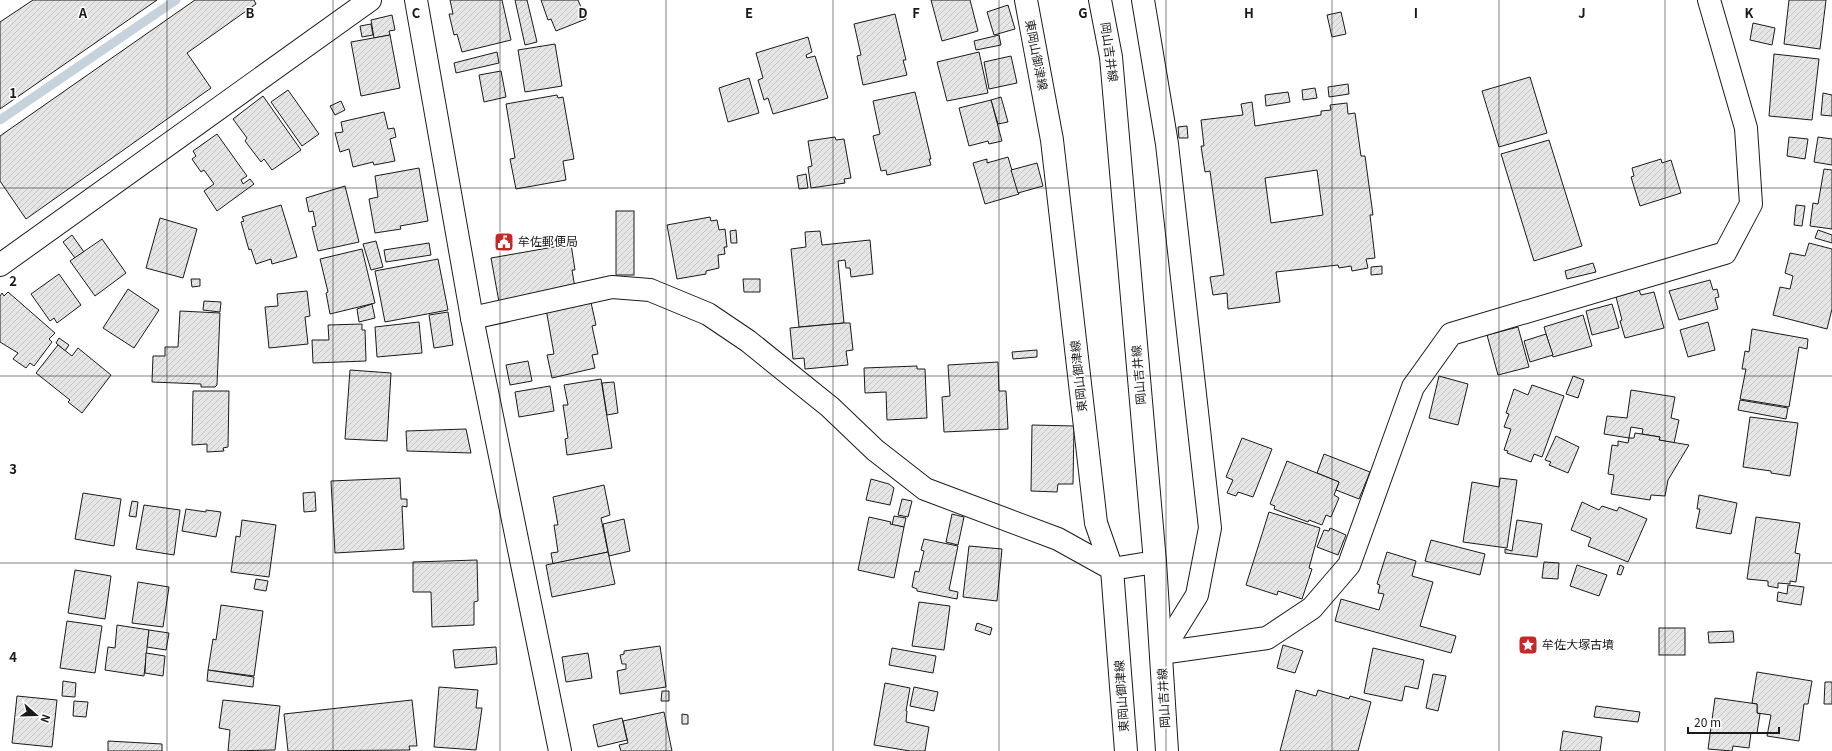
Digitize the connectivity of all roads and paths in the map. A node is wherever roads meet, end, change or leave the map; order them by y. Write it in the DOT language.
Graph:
graph roads {
  1 [pos="370,0"];
  2 [pos="416,0"];
  3 [pos="1026,0"];
  4 [pos="1100,0"];
  5 [pos="1143,0"];
  6 [pos="1710,0"];
  7 [pos="0,265"];
  8 [pos="472,318"];
  9 [pos="1155,562"];
  10 [pos="1112,569"];
  11 [pos="1161,653"];
  12 [pos="560,751"];
  13 [pos="1126,751"];
  14 [pos="1167,751"];
  1 -- 7 [label="street"];
  2 -- 8 [label="street"];
  3 -- 10 [label="street, 東岡山御津線"];
  4 -- 9 [label="street, 岡山吉井線"];
  5 -- 11 [label="street"];
  6 -- 11 [label="street"];
  8 -- 10 [label="street"];
  8 -- 12 [label="street"];
  9 -- 10 [label="street"];
  9 -- 11 [label="street, 岡山吉井線"];
  10 -- 13 [label="street, 東岡山御津線"];
  11 -- 14 [label="street, 岡山吉井線"];
}
